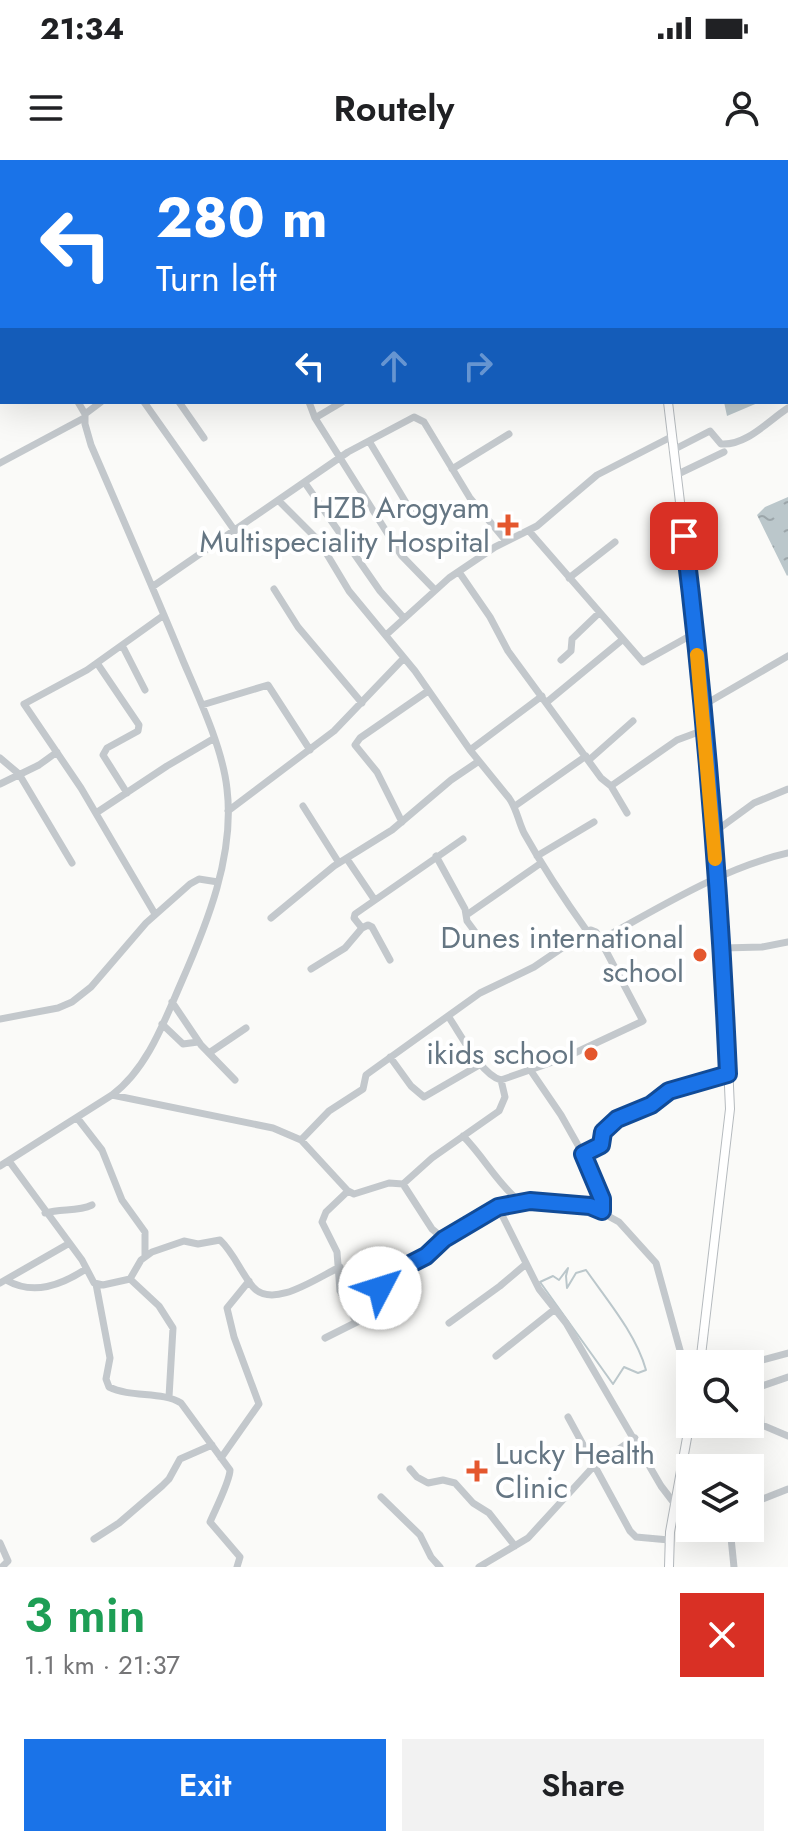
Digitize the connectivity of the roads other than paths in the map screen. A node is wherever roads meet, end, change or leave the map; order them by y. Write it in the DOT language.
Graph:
graph roads {
  1 [pos="79,404"];
  2 [pos="99,404"];
  3 [pos="145,404"];
  4 [pos="180,404"];
  5 [pos="310,404"];
  6 [pos="339,404"];
  7 [pos="668,404"];
  8 [pos="788,408"];
  9 [pos="85,416"];
  10 [pos="315,418"];
  11 [pos="509,434"];
  12 [pos="671,437"];
  13 [pos="204,438"];
  14 [pos="369,441"];
  15 [pos="673,450"];
  16 [pos="724,452"];
  17 [pos="340,458"];
  18 [pos="0,463"];
  19 [pos="452,469"];
  20 [pos="676,475"];
  21 [pos="305,483"];
  22 [pos="279,501"];
  23 [pos="411,511"];
  24 [pos="235,531"];
  25 [pos="529,531"];
  26 [pos="506,541"];
  27 [pos="615,542"];
  28 [pos="459,572"];
  29 [pos="569,578"];
  30 [pos="152,587"];
  31 [pos="274,589"];
  32 [pos="435,590"];
  33 [pos="599,613"];
  34 [pos="164,615"];
  35 [pos="404,618"];
  36 [pos="695,633"];
  37 [pos="386,635"];
  38 [pos="622,640"];
  39 [pos="122,645"];
  40 [pos="788,656"];
  41 [pos="404,658"];
  42 [pos="561,660"];
  43 [pos="97,663"];
  44 [pos="145,690"];
  45 [pos="428,691"];
  46 [pos="544,699"];
  47 [pos="362,703"];
  48 [pos="202,705"];
  49 [pos="702,706"];
  50 [pos="633,721"];
  51 [pos="704,730"];
  52 [pos="213,739"];
  53 [pos="310,750"];
  54 [pos="470,750"];
  55 [pos="57,752"];
  56 [pos="0,758"];
  57 [pos="588,758"];
  58 [pos="479,761"];
  59 [pos="19,774"];
  60 [pos="0,784"];
  61 [pos="611,786"];
  62 [pos="788,789"];
  63 [pos="127,793"];
  64 [pos="303,806"];
  65 [pos="515,806"];
  66 [pos="228,811"];
  67 [pos="96,813"];
  68 [pos="627,813"];
  69 [pos="402,822"];
  70 [pos="594,822"];
  71 [pos="713,833"];
  72 [pos="463,839"];
  73 [pos="788,853"];
  74 [pos="436,856"];
  75 [pos="539,860"];
  76 [pos="343,861"];
  77 [pos="72,863"];
  78 [pos="717,880"];
  79 [pos="218,882"];
  80 [pos="374,899"];
  81 [pos="155,914"];
  82 [pos="468,914"];
  83 [pos="271,918"];
  84 [pos="362,928"];
  85 [pos="587,931"];
  86 [pos="600,940"];
  87 [pos="788,942"];
  88 [pos="484,944"];
  89 [pos="723,948"];
  90 [pos="390,960"];
  91 [pos="311,969"];
  92 [pos="172,1002"];
  93 [pos="448,1016"];
  94 [pos="0,1019"];
  95 [pos="162,1024"];
  96 [pos="246,1028"];
  97 [pos="198,1042"];
  98 [pos="209,1053"];
  99 [pos="390,1057"];
  100 [pos="481,1064"];
  101 [pos="531,1071"];
  102 [pos="728,1074"];
  103 [pos="235,1080"];
  104 [pos="501,1080"];
  105 [pos="112,1095"];
  106 [pos="78,1119"];
  107 [pos="463,1136"];
  108 [pos="301,1140"];
  109 [pos="583,1154"];
  110 [pos="9,1161"];
  111 [pos="0,1166"];
  112 [pos="403,1184"];
  113 [pos="348,1191"];
  114 [pos="520,1202"];
  115 [pos="92,1205"];
  116 [pos="498,1207"];
  117 [pos="602,1211"];
  118 [pos="45,1213"];
  119 [pos="444,1239"];
  120 [pos="68,1244"];
  121 [pos="145,1255"];
  122 [pos="526,1264"];
  123 [pos="340,1267"];
  124 [pos="86,1269"];
  125 [pos="130,1279"];
  126 [pos="249,1281"];
  127 [pos="3,1282"];
  128 [pos="96,1284"];
  129 [pos="555,1309"];
  130 [pos="356,1322"];
  131 [pos="449,1323"];
  132 [pos="325,1338"];
  133 [pos="680,1350"];
  134 [pos="702,1350"];
  135 [pos="788,1353"];
  136 [pos="496,1356"];
  137 [pos="764,1360"];
  138 [pos="788,1377"];
  139 [pos="764,1385"];
  140 [pos="169,1397"];
  141 [pos="568,1417"];
  142 [pos="764,1425"];
  143 [pos="788,1436"];
  144 [pos="635,1438"];
  145 [pos="687,1438"];
  146 [pos="212,1445"];
  147 [pos="221,1458"];
  148 [pos="595,1465"];
  149 [pos="410,1469"];
  150 [pos="788,1489"];
  151 [pos="381,1497"];
  152 [pos="764,1498"];
  153 [pos="674,1503"];
  154 [pos="94,1539"];
  155 [pos="669,1540"];
  156 [pos="731,1542"];
  157 [pos="0,1543"];
  158 [pos="515,1546"];
  159 [pos="2,1567"];
  160 [pos="237,1567"];
  161 [pos="440,1567"];
  162 [pos="479,1567"];
  163 [pos="669,1567"];
  164 [pos="734,1567"];
  1 -- 9 [label="street"];
  2 -- 9 [label="street"];
  3 -- 24 [label="street"];
  4 -- 13 [label="street"];
  5 -- 10 [label="street"];
  6 -- 10 [label="street"];
  7 -- 12 [label="main road"];
  8 -- 15 [label="street"];
  9 -- 18 [label="street"];
  9 -- 30 [label="street"];
  10 -- 17 [label="street"];
  11 -- 19 [label="street"];
  12 -- 15 [label="main road"];
  12 -- 25 [label="street"];
  14 -- 17 [label="street"];
  14 -- 19 [label="street"];
  14 -- 23 [label="street"];
  15 -- 20 [label="main road"];
  16 -- 20 [label="street"];
  17 -- 21 [label="street"];
  17 -- 32 [label="street"];
  19 -- 26 [label="street"];
  20 -- 36 [label="main road"];
  21 -- 22 [label="street"];
  21 -- 35 [label="street"];
  22 -- 24 [label="street"];
  22 -- 37 [label="street"];
  24 -- 30 [label="street"];
  25 -- 26 [label="street"];
  25 -- 29 [label="street"];
  26 -- 28 [label="street"];
  27 -- 29 [label="street"];
  28 -- 32 [label="street"];
  28 -- 46 [label="street"];
  29 -- 33 [label="street"];
  30 -- 34 [label="street"];
  31 -- 47 [label="street"];
  32 -- 35 [label="street"];
  33 -- 38 [label="street"];
  33 -- 42 [label="street"];
  34 -- 39 [label="street"];
  34 -- 48 [label="street"];
  35 -- 37 [label="street"];
  36 -- 38 [label="street"];
  36 -- 49 [label="main road"];
  37 -- 41 [label="street"];
  38 -- 46 [label="street"];
  39 -- 43 [label="street"];
  39 -- 44 [label="street"];
  40 -- 49 [label="street"];
  41 -- 45 [label="street"];
  41 -- 47 [label="street"];
  43 -- 55 [label="street"];
  43 -- 63 [label="street"];
  45 -- 54 [label="street"];
  45 -- 69 [label="street"];
  46 -- 54 [label="street"];
  46 -- 57 [label="street"];
  47 -- 53 [label="street"];
  48 -- 52 [label="street"];
  48 -- 53 [label="street"];
  49 -- 51 [label="main road"];
  50 -- 57 [label="street"];
  51 -- 61 [label="street"];
  51 -- 71 [label="main road"];
  52 -- 63 [label="street"];
  52 -- 66 [label="street"];
  53 -- 66 [label="street"];
  54 -- 58 [label="street"];
  55 -- 59 [label="street"];
  55 -- 67 [label="street"];
  56 -- 59 [label="street"];
  57 -- 61 [label="street"];
  57 -- 65 [label="street"];
  58 -- 65 [label="street"];
  58 -- 69 [label="street"];
  59 -- 60 [label="street"];
  59 -- 77 [label="street"];
  61 -- 68 [label="street"];
  62 -- 71 [label="street"];
  63 -- 67 [label="street"];
  64 -- 76 [label="street"];
  65 -- 75 [label="street"];
  66 -- 79 [label="street"];
  67 -- 81 [label="street"];
  69 -- 76 [label="street"];
  70 -- 75 [label="street"];
  71 -- 78 [label="main road"];
  72 -- 74 [label="street"];
  73 -- 78 [label="street"];
  74 -- 80 [label="street"];
  74 -- 82 [label="street"];
  75 -- 82 [label="street"];
  75 -- 85 [label="street"];
  76 -- 80 [label="street"];
  76 -- 83 [label="street"];
  78 -- 86 [label="street"];
  78 -- 89 [label="main road"];
  79 -- 81 [label="street"];
  79 -- 92 [label="street"];
  80 -- 84 [label="street"];
  81 -- 94 [label="street"];
  82 -- 88 [label="street"];
  84 -- 90 [label="street"];
  84 -- 91 [label="street"];
  85 -- 86 [label="street"];
  85 -- 93 [label="street"];
  86 -- 101 [label="street"];
  87 -- 89 [label="street"];
  89 -- 102 [label="main road"];
  92 -- 95 [label="street"];
  92 -- 97 [label="street"];
  93 -- 99 [label="street"];
  93 -- 100 [label="street"];
  95 -- 97 [label="street"];
  95 -- 105 [label="street"];
  96 -- 98 [label="street"];
  97 -- 98 [label="street"];
  98 -- 103 [label="street"];
  99 -- 100 [label="street"];
  99 -- 108 [label="street"];
  100 -- 104 [label="street"];
  101 -- 104 [label="street"];
  101 -- 109 [label="street"];
  102 -- 109 [label="street"];
  102 -- 134 [label="main road"];
  104 -- 107 [label="street"];
  105 -- 106 [label="street"];
  105 -- 108 [label="street"];
  106 -- 110 [label="street"];
  106 -- 121 [label="street"];
  107 -- 112 [label="street"];
  107 -- 114 [label="street"];
  108 -- 113 [label="street"];
  109 -- 117 [label="street"];
  110 -- 111 [label="street"];
  110 -- 118 [label="street"];
  112 -- 113 [label="street"];
  112 -- 119 [label="street"];
  113 -- 123 [label="street"];
  114 -- 116 [label="street"];
  114 -- 117 [label="street"];
  115 -- 118 [label="street"];
  116 -- 119 [label="street"];
  116 -- 122 [label="street"];
  117 -- 133 [label="street"];
  118 -- 120 [label="street"];
  119 -- 130 [label="street"];
  120 -- 124 [label="street"];
  120 -- 127 [label="street"];
  121 -- 125 [label="street"];
  121 -- 126 [label="street"];
  122 -- 129 [label="street"];
  122 -- 131 [label="street"];
  123 -- 126 [label="street"];
  123 -- 130 [label="street"];
  124 -- 127 [label="street"];
  124 -- 128 [label="street"];
  125 -- 128 [label="street"];
  125 -- 140 [label="street"];
  126 -- 147 [label="street"];
  128 -- 140 [label="street"];
  129 -- 136 [label="street"];
  129 -- 144 [label="street"];
  130 -- 132 [label="street"];
  135 -- 137 [label="street"];
  138 -- 139 [label="street"];
  140 -- 146 [label="street"];
  141 -- 148 [label="street"];
  142 -- 143 [label="street"];
  144 -- 148 [label="street"];
  144 -- 153 [label="street"];
  145 -- 153 [label="main road"];
  146 -- 147 [label="street"];
  146 -- 154 [label="street"];
  147 -- 160 [label="street"];
  148 -- 155 [label="street"];
  148 -- 158 [label="street"];
  149 -- 158 [label="street"];
  150 -- 152 [label="street"];
  151 -- 161 [label="street"];
  153 -- 155 [label="main road"];
  155 -- 163 [label="main road"];
  156 -- 164 [label="street"];
  157 -- 159 [label="street"];
  158 -- 162 [label="street"];
}
